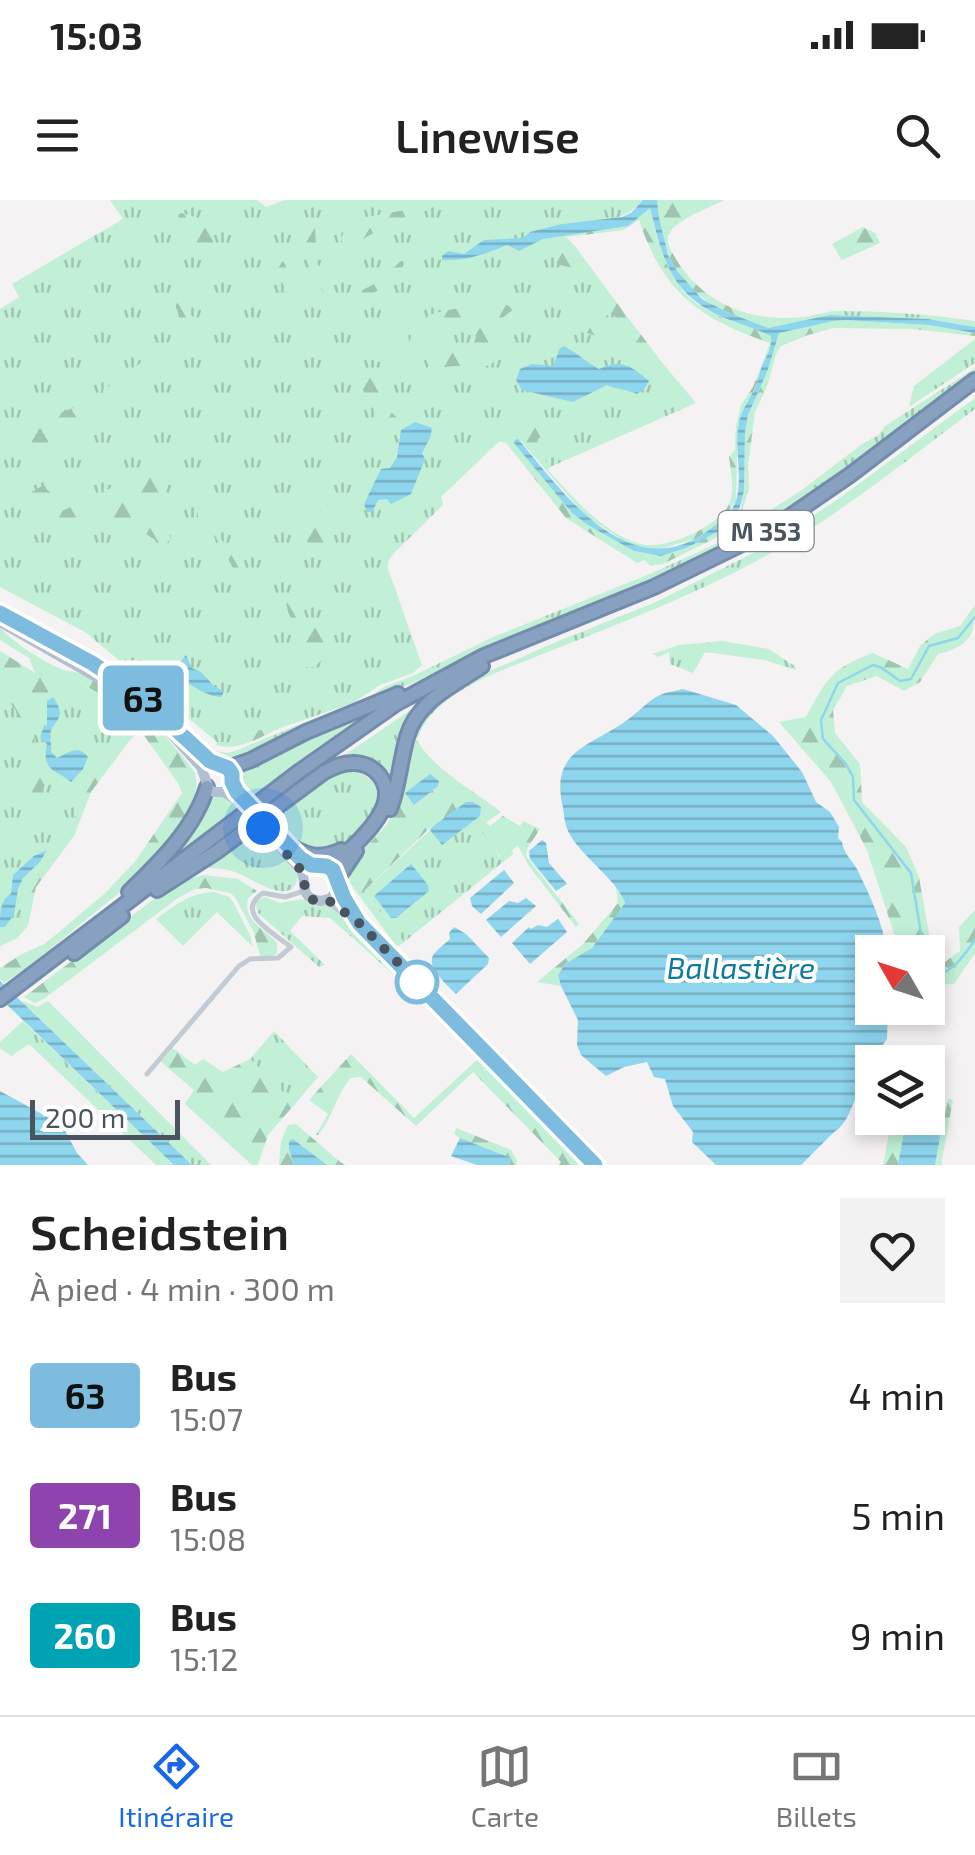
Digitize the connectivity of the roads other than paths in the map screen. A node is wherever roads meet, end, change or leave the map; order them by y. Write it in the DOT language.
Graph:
graph roads {
  1 [pos="975,380"];
  2 [pos="975,390"];
  3 [pos="0,613"];
  4 [pos="0,622"];
  5 [pos="482,666"];
  6 [pos="456,670"];
  7 [pos="222,766"];
  8 [pos="206,781"];
  9 [pos="232,782"];
  10 [pos="224,792"];
  11 [pos="243,804"];
  12 [pos="266,822"];
  13 [pos="284,842"];
  14 [pos="321,866"];
  15 [pos="304,876"];
  16 [pos="338,883"];
  17 [pos="157,890"];
  18 [pos="304,891"];
  19 [pos="328,900"];
  20 [pos="359,923"];
  21 [pos="82,936"];
  22 [pos="19,989"];
  23 [pos="1,1005"];
  24 [pos="147,1074"];
  25 [pos="595,1165"];
  1 -- 6 [label="highway, M 353"];
  2 -- 5 [label="highway, M 353"];
  3 -- 7 [label="main road"];
  4 -- 8 [label="main road"];
  5 -- 16 [label="highway"];
  5 -- 17 [label="highway, M 353"];
  6 -- 7 [label="highway"];
  6 -- 21 [label="highway, M 353"];
  7 -- 8 [label="main road"];
  7 -- 9 [label="main road"];
  8 -- 10 [label="main road"];
  8 -- 21 [label="highway"];
  9 -- 10 [label="main road"];
  9 -- 11 [label="main road"];
  10 -- 11 [label="main road"];
  11 -- 12 [label="main road, bridge"];
  12 -- 13 [label="main road"];
  12 -- 13 [label="highway"];
  12 -- 14 [label="highway"];
  12 -- 15 [label="main road"];
  12 -- 17 [label="highway"];
  13 -- 14 [label="main road"];
  14 -- 15 [label="main road"];
  14 -- 16 [label="main road"];
  15 -- 18 [label="main road"];
  16 -- 19 [label="main road"];
  16 -- 20 [label="main road"];
  17 -- 22 [label="highway, M 353"];
  18 -- 19 [label="main road"];
  18 -- 24 [label="street"];
  19 -- 20 [label="main road"];
  20 -- 25 [label="main road"];
  21 -- 22 [label="highway, M 353"];
  22 -- 23 [label="highway, M 353"];
}
